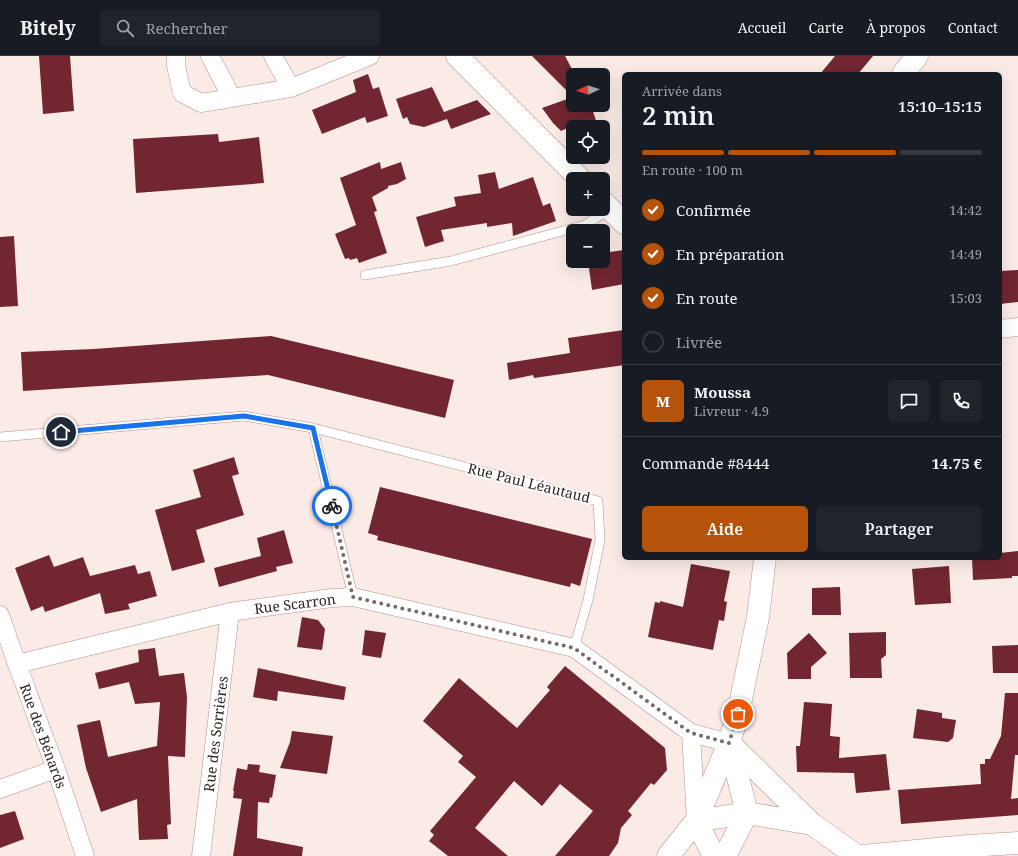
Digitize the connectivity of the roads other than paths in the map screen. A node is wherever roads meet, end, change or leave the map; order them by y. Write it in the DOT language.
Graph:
graph roads {
  1 [pos="176,56"];
  2 [pos="210,56"];
  3 [pos="273,56"];
  4 [pos="370,56"];
  5 [pos="457,56"];
  6 [pos="917,56"];
  7 [pos="905,72"];
  8 [pos="291,88"];
  9 [pos="232,98"];
  10 [pos="573,172"];
  11 [pos="612,211"];
  12 [pos="365,275"];
  13 [pos="1018,327"];
  14 [pos="1002,329"];
  15 [pos="313,428"];
  16 [pos="0,437"];
  17 [pos="765,560"];
  18 [pos="353,597"];
  19 [pos="230,612"];
  20 [pos="0,615"];
  21 [pos="574,648"];
  22 [pos="17,664"];
  23 [pos="691,733"];
  24 [pos="729,743"];
  25 [pos="56,769"];
  26 [pos="0,789"];
  27 [pos="747,813"];
  28 [pos="696,821"];
  29 [pos="812,824"];
  30 [pos="1018,843"];
  31 [pos="85,856"];
  32 [pos="201,856"];
  33 [pos="668,856"];
  34 [pos="714,856"];
  35 [pos="725,856"];
  36 [pos="857,856"];
  37 [pos="863,856"];
  1 -- 9 [label="street"];
  2 -- 9 [label="street"];
  3 -- 8 [label="street"];
  4 -- 8 [label="street"];
  5 -- 10 [label="main road"];
  6 -- 7 [label="main road"];
  8 -- 9 [label="street"];
  11 -- 12 [label="lane"];
  13 -- 14 [label="street"];
  15 -- 16 [label="lane, Rue Paul Léautaud"];
  15 -- 18 [label="lane"];
  15 -- 21 [label="lane, Rue Paul Léautaud"];
  17 -- 24 [label="main road"];
  18 -- 19 [label="street, Rue Scarron"];
  18 -- 21 [label="street, Rue Scarron"];
  19 -- 22 [label="street, Rue Scarron"];
  19 -- 32 [label="street, Rue des Sorrières"];
  20 -- 22 [label="street, Rue des Bénards"];
  21 -- 23 [label="street, Rue Scarron"];
  22 -- 25 [label="street, Rue des Bénards"];
  23 -- 24 [label="street, Rue Scarron"];
  23 -- 28 [label="street"];
  24 -- 27 [label="main road"];
  24 -- 28 [label="main road"];
  24 -- 29 [label="main road"];
  25 -- 26 [label="street"];
  25 -- 31 [label="street, Rue des Bénards"];
  27 -- 28 [label="main road"];
  27 -- 29 [label="main road"];
  27 -- 35 [label="main road"];
  28 -- 33 [label="main road"];
  28 -- 34 [label="main road"];
  29 -- 36 [label="main road"];
  30 -- 37 [label="main road"];
}
